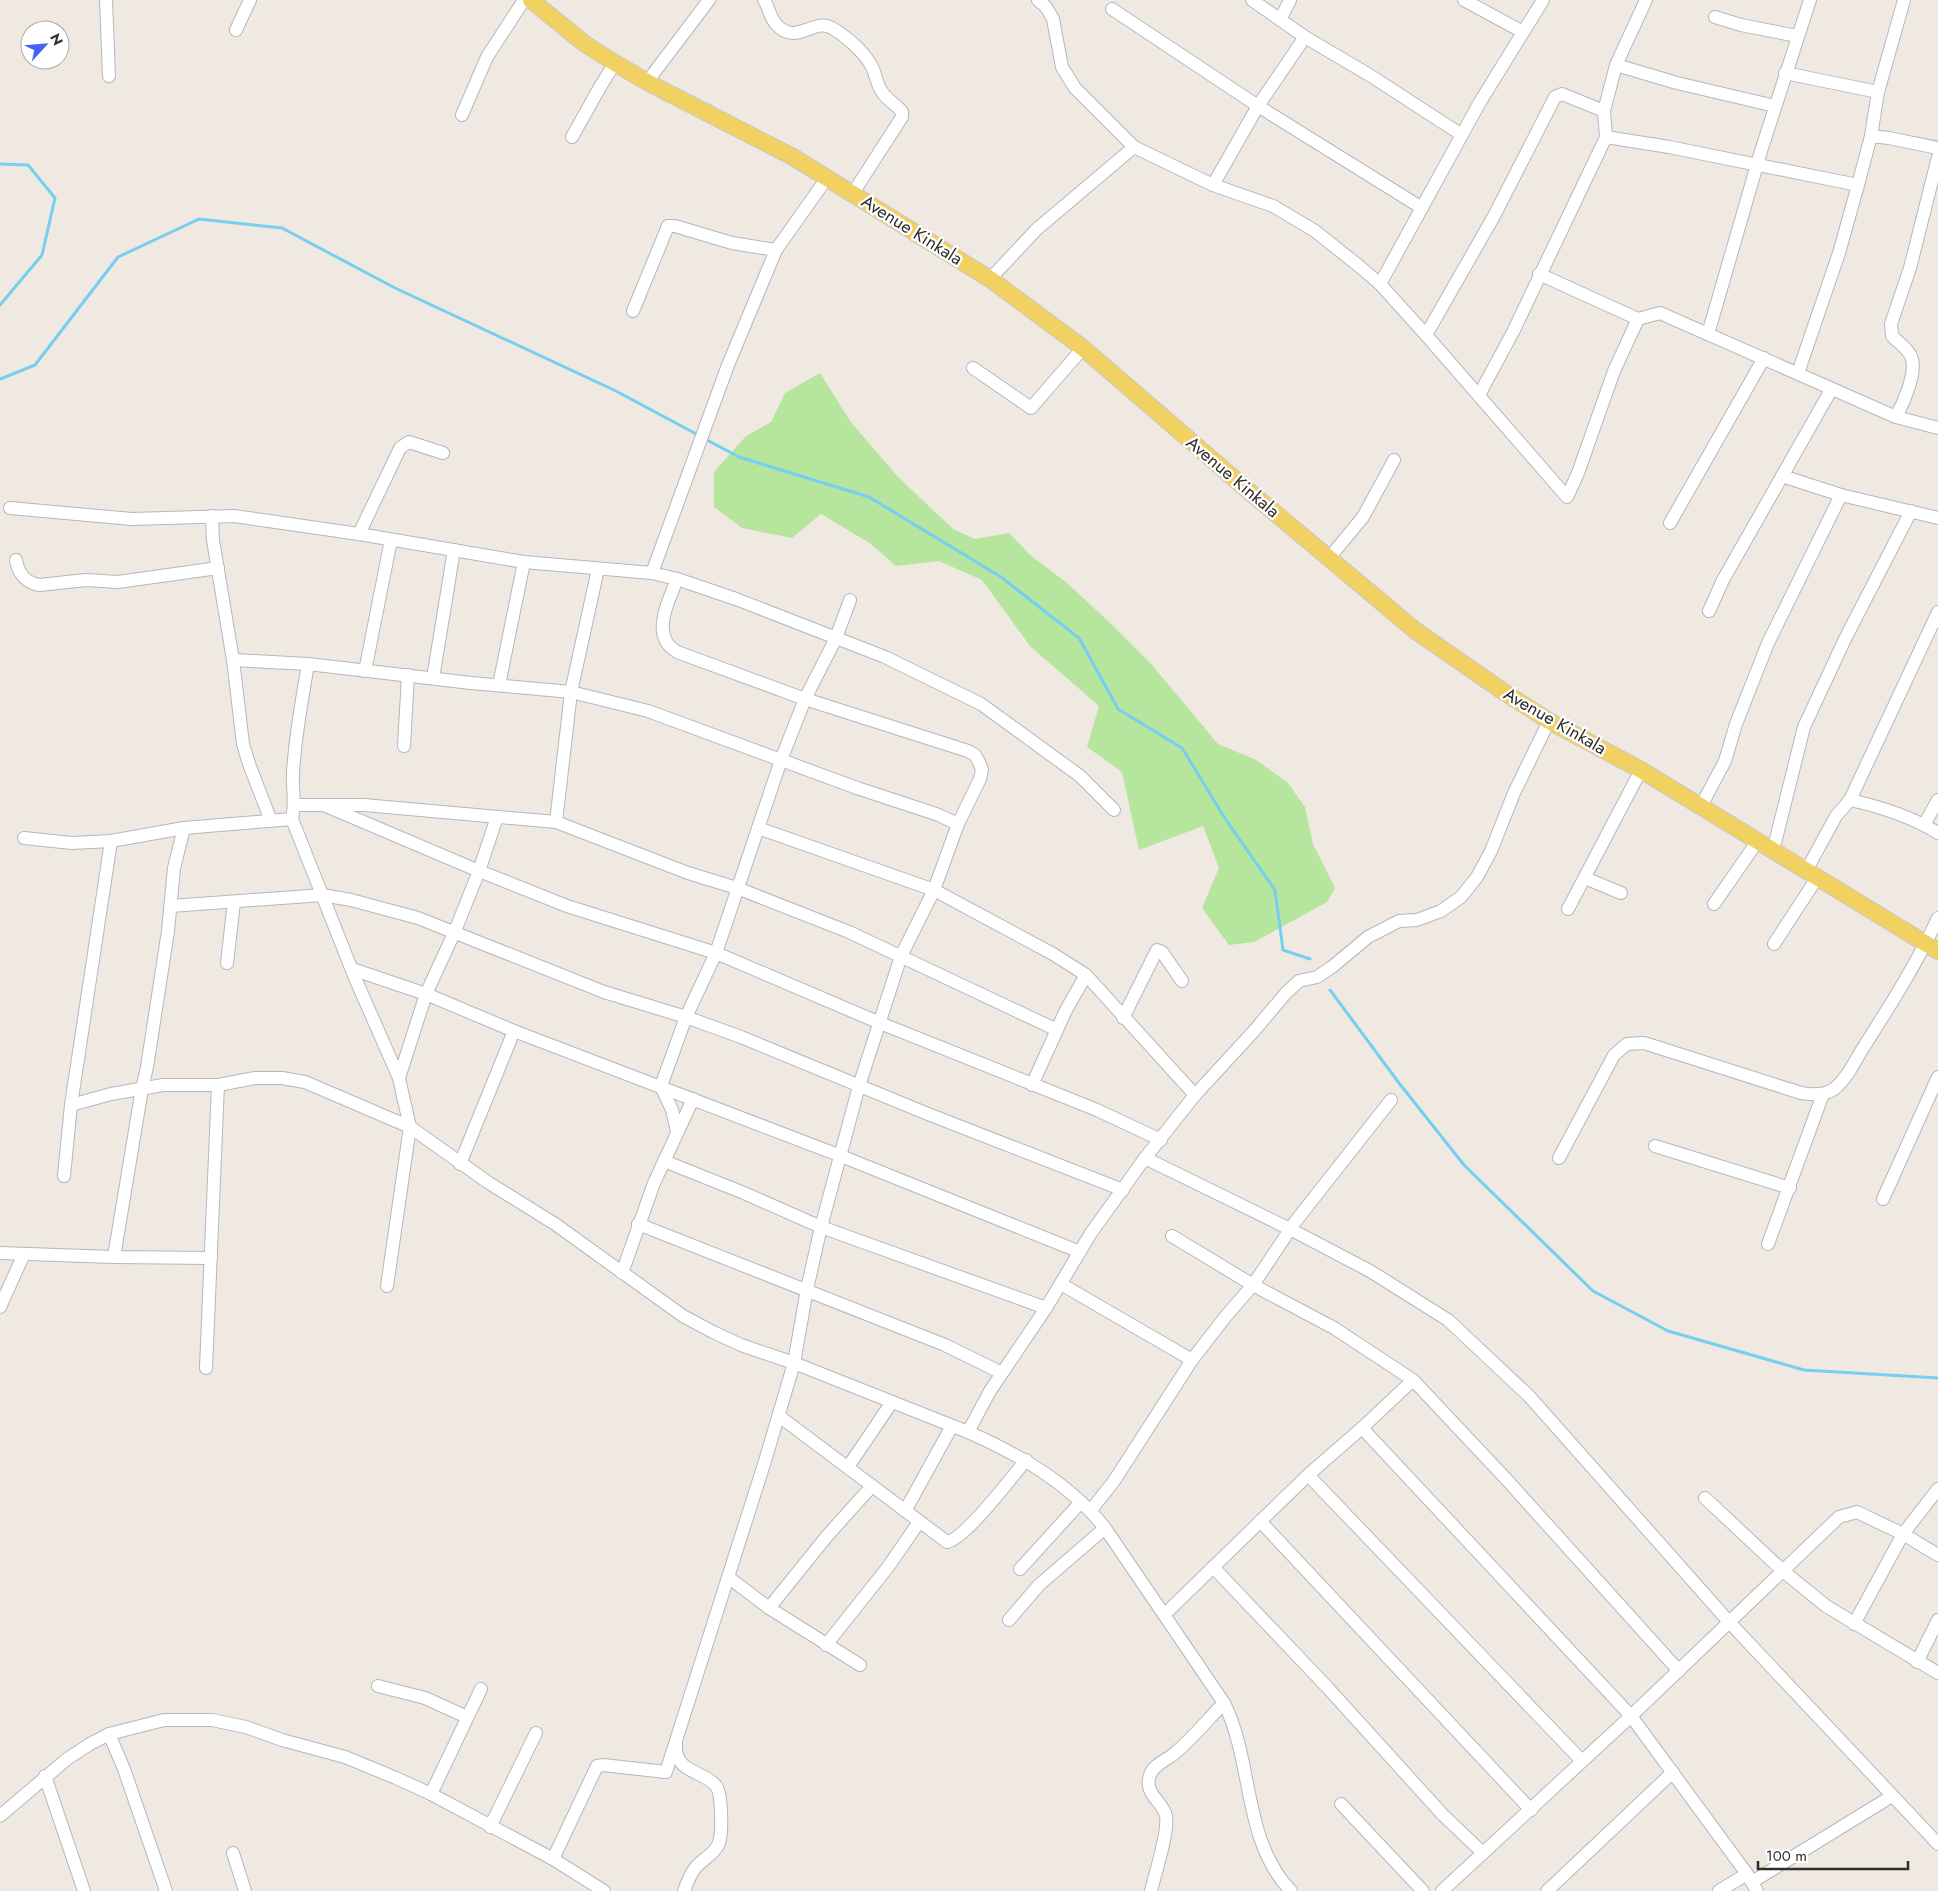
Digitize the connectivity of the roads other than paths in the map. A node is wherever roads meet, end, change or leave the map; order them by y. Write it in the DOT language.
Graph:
graph roads {
  1 [pos="106,0"];
  2 [pos="250,0"];
  3 [pos="524,0"];
  4 [pos="531,0"];
  5 [pos="710,0"];
  6 [pos="764,0"];
  7 [pos="1038,0"];
  8 [pos="1252,0"];
  9 [pos="1290,0"];
  10 [pos="1464,0"];
  11 [pos="1543,0"];
  12 [pos="1646,0"];
  13 [pos="1810,0"];
  14 [pos="1904,0"];
  15 [pos="1112,9"];
  16 [pos="1715,17"];
  17 [pos="1280,20"];
  18 [pos="236,30"];
  19 [pos="1523,32"];
  20 [pos="1797,36"];
  21 [pos="1305,37"];
  22 [pos="615,63"];
  23 [pos="1616,65"];
  24 [pos="1785,73"];
  25 [pos="109,76"];
  26 [pos="647,82"];
  27 [pos="1878,92"];
  28 [pos="1258,106"];
  29 [pos="1775,106"];
  30 [pos="1604,111"];
  31 [pos="462,115"];
  32 [pos="1462,135"];
  33 [pos="1871,136"];
  34 [pos="1606,137"];
  35 [pos="572,138"];
  36 [pos="1134,147"];
  37 [pos="1938,148"];
  38 [pos="1938,157"];
  39 [pos="1757,165"];
  40 [pos="828,178"];
  41 [pos="1858,185"];
  42 [pos="1212,186"];
  43 [pos="852,193"];
  44 [pos="1422,208"];
  45 [pos="776,250"];
  46 [pos="1539,274"];
  47 [pos="990,278"];
  48 [pos="1380,284"];
  49 [pos="633,311"];
  50 [pos="1638,319"];
  51 [pos="1708,334"];
  52 [pos="1426,335"];
  53 [pos="1083,348"];
  54 [pos="1764,358"];
  55 [pos="973,368"];
  56 [pos="1798,373"];
  57 [pos="1831,390"];
  58 [pos="1479,395"];
  59 [pos="1896,417"];
  60 [pos="1938,428"];
  61 [pos="443,453"];
  62 [pos="1394,460"];
  63 [pos="1782,476"];
  64 [pos="1842,494"];
  65 [pos="10,508"];
  66 [pos="1911,511"];
  67 [pos="212,516"];
  68 [pos="1938,518"];
  69 [pos="1670,523"];
  70 [pos="359,534"];
  71 [pos="391,540"];
  72 [pos="454,550"];
  73 [pos="1330,557"];
  74 [pos="16,560"];
  75 [pos="524,562"];
  76 [pos="218,568"];
  77 [pos="598,569"];
  78 [pos="652,573"];
  79 [pos="677,579"];
  80 [pos="850,600"];
  81 [pos="1708,612"];
  82 [pos="1938,612"];
  83 [pos="836,638"];
  84 [pos="233,660"];
  85 [pos="308,664"];
  86 [pos="366,671"];
  87 [pos="408,675"];
  88 [pos="432,678"];
  89 [pos="499,685"];
  90 [pos="571,692"];
  91 [pos="805,699"];
  92 [pos="1549,721"];
  93 [pos="404,746"];
  94 [pos="781,760"];
  95 [pos="1640,770"];
  96 [pos="1850,800"];
  97 [pos="1938,800"];
  98 [pos="295,805"];
  99 [pos="326,806"];
  100 [pos="1700,808"];
  101 [pos="1114,810"];
  102 [pos="497,817"];
  103 [pos="292,819"];
  104 [pos="271,821"];
  105 [pos="556,822"];
  106 [pos="958,824"];
  107 [pos="1924,825"];
  108 [pos="184,828"];
  109 [pos="758,828"];
  110 [pos="1938,834"];
  111 [pos="24,838"];
  112 [pos="111,841"];
  113 [pos="1757,842"];
  114 [pos="1773,851"];
  115 [pos="479,871"];
  116 [pos="1811,874"];
  117 [pos="1585,878"];
  118 [pos="737,888"];
  119 [pos="934,890"];
  120 [pos="1621,893"];
  121 [pos="323,895"];
  122 [pos="234,902"];
  123 [pos="1714,904"];
  124 [pos="171,906"];
  125 [pos="1568,909"];
  126 [pos="1938,918"];
  127 [pos="455,931"];
  128 [pos="1774,944"];
  129 [pos="1932,947"];
  130 [pos="716,953"];
  131 [pos="901,956"];
  132 [pos="227,964"];
  133 [pos="352,969"];
  134 [pos="1086,975"];
  135 [pos="1182,981"];
  136 [pos="426,994"];
  137 [pos="686,1017"];
  138 [pos="1123,1018"];
  139 [pos="880,1023"];
  140 [pos="1057,1030"];
  141 [pos="514,1031"];
  142 [pos="1938,1077"];
  143 [pos="399,1078"];
  144 [pos="218,1085"];
  145 [pos="1032,1085"];
  146 [pos="661,1086"];
  147 [pos="859,1086"];
  148 [pos="142,1089"];
  149 [pos="1823,1094"];
  150 [pos="1195,1095"];
  151 [pos="693,1099"];
  152 [pos="1391,1100"];
  153 [pos="71,1105"];
  154 [pos="410,1127"];
  155 [pos="677,1131"];
  156 [pos="1161,1140"];
  157 [pos="1655,1146"];
  158 [pos="841,1156"];
  159 [pos="1145,1158"];
  160 [pos="1559,1158"];
  161 [pos="664,1161"];
  162 [pos="460,1164"];
  163 [pos="64,1176"];
  164 [pos="1790,1188"];
  165 [pos="1123,1190"];
  166 [pos="1883,1200"];
  167 [pos="638,1224"];
  168 [pos="821,1227"];
  169 [pos="1290,1230"];
  170 [pos="1172,1236"];
  171 [pos="1768,1244"];
  172 [pos="1080,1252"];
  173 [pos="0,1253"];
  174 [pos="24,1254"];
  175 [pos="114,1257"];
  176 [pos="211,1258"];
  177 [pos="622,1273"];
  178 [pos="1061,1284"];
  179 [pos="1253,1285"];
  180 [pos="387,1286"];
  181 [pos="807,1289"];
  182 [pos="0,1307"];
  183 [pos="1046,1308"];
  184 [pos="1192,1360"];
  185 [pos="794,1363"];
  186 [pos="206,1368"];
  187 [pos="1002,1373"];
  188 [pos="1413,1380"];
  189 [pos="892,1402"];
  190 [pos="779,1416"];
  191 [pos="952,1426"];
  192 [pos="1362,1428"];
  193 [pos="968,1432"];
  194 [pos="1026,1460"];
  195 [pos="848,1467"];
  196 [pos="1308,1475"];
  197 [pos="872,1486"];
  198 [pos="1938,1489"];
  199 [pos="1705,1498"];
  200 [pos="1086,1506"];
  201 [pos="905,1511"];
  202 [pos="1260,1521"];
  203 [pos="919,1522"];
  204 [pos="1105,1528"];
  205 [pos="1903,1534"];
  206 [pos="1938,1555"];
  207 [pos="1213,1567"];
  208 [pos="1020,1569"];
  209 [pos="1783,1571"];
  210 [pos="728,1577"];
  211 [pos="769,1608"];
  212 [pos="1165,1614"];
  213 [pos="1009,1620"];
  214 [pos="1938,1620"];
  215 [pos="1730,1623"];
  216 [pos="1854,1624"];
  217 [pos="826,1645"];
  218 [pos="1917,1662"];
  219 [pos="860,1665"];
  220 [pos="1679,1671"];
  221 [pos="1938,1673"];
  222 [pos="378,1686"];
  223 [pos="481,1689"];
  224 [pos="1224,1703"];
  225 [pos="1632,1716"];
  226 [pos="467,1717"];
  227 [pos="536,1733"];
  228 [pos="109,1734"];
  229 [pos="677,1735"];
  230 [pos="1582,1761"];
  231 [pos="1673,1772"];
  232 [pos="45,1776"];
  233 [pos="431,1794"];
  234 [pos="1892,1796"];
  235 [pos="1341,1804"];
  236 [pos="1531,1810"];
  237 [pos="0,1816"];
  238 [pos="490,1827"];
  239 [pos="1938,1844"];
  240 [pos="233,1853"];
  241 [pos="1483,1853"];
  242 [pos="553,1860"];
  243 [pos="1752,1883"];
  244 [pos="84,1891"];
  245 [pos="166,1891"];
  246 [pos="245,1891"];
  247 [pos="604,1891"];
  248 [pos="684,1891"];
  249 [pos="1152,1891"];
  250 [pos="1291,1891"];
  251 [pos="1422,1891"];
  252 [pos="1442,1891"];
  253 [pos="1547,1891"];
  254 [pos="1719,1891"];
  1 -- 25 [label="street"];
  2 -- 18 [label="street"];
  3 -- 31 [label="street"];
  4 -- 22 [label="main road, Avenue Kinkala"];
  5 -- 26 [label="street"];
  6 -- 43 [label="street"];
  7 -- 36 [label="street"];
  8 -- 17 [label="street"];
  9 -- 17 [label="street"];
  10 -- 19 [label="street"];
  11 -- 19 [label="street"];
  12 -- 23 [label="street"];
  13 -- 20 [label="street"];
  14 -- 27 [label="street"];
  15 -- 28 [label="street"];
  16 -- 20 [label="street"];
  17 -- 21 [label="street"];
  19 -- 32 [label="street"];
  20 -- 24 [label="street"];
  21 -- 28 [label="street"];
  21 -- 32 [label="street"];
  22 -- 26 [label="main road, Avenue Kinkala"];
  22 -- 35 [label="street"];
  23 -- 29 [label="street"];
  23 -- 30 [label="street"];
  24 -- 27 [label="street"];
  24 -- 29 [label="street"];
  26 -- 40 [label="main road, Avenue Kinkala"];
  27 -- 33 [label="street"];
  28 -- 42 [label="street"];
  28 -- 44 [label="street"];
  29 -- 39 [label="street"];
  30 -- 34 [label="street"];
  30 -- 52 [label="street"];
  32 -- 44 [label="street"];
  33 -- 37 [label="street"];
  33 -- 41 [label="street"];
  34 -- 39 [label="street"];
  34 -- 46 [label="street"];
  36 -- 42 [label="street"];
  36 -- 47 [label="street"];
  38 -- 59 [label="street"];
  39 -- 41 [label="street"];
  39 -- 51 [label="street"];
  40 -- 43 [label="main road, Avenue Kinkala"];
  40 -- 45 [label="street"];
  41 -- 56 [label="street"];
  42 -- 48 [label="street"];
  43 -- 47 [label="main road, Avenue Kinkala"];
  44 -- 48 [label="street"];
  45 -- 49 [label="street"];
  45 -- 78 [label="street"];
  46 -- 50 [label="street"];
  46 -- 58 [label="street"];
  47 -- 53 [label="main road, Avenue Kinkala"];
  48 -- 52 [label="street"];
  50 -- 51 [label="street"];
  50 -- 58 [label="street"];
  51 -- 54 [label="street"];
  52 -- 58 [label="street"];
  53 -- 55 [label="street"];
  53 -- 73 [label="main road, Avenue Kinkala"];
  54 -- 56 [label="street"];
  54 -- 69 [label="street"];
  56 -- 57 [label="street"];
  57 -- 59 [label="street"];
  57 -- 63 [label="street"];
  59 -- 60 [label="street"];
  61 -- 70 [label="street"];
  62 -- 73 [label="street"];
  63 -- 64 [label="street"];
  63 -- 81 [label="street"];
  64 -- 66 [label="street"];
  64 -- 100 [label="street"];
  65 -- 67 [label="street"];
  66 -- 68 [label="street"];
  66 -- 114 [label="street"];
  67 -- 70 [label="street"];
  67 -- 76 [label="street"];
  70 -- 71 [label="street"];
  71 -- 72 [label="street"];
  71 -- 86 [label="street"];
  72 -- 75 [label="street"];
  72 -- 88 [label="street"];
  73 -- 92 [label="main road, Avenue Kinkala"];
  74 -- 76 [label="street"];
  75 -- 77 [label="street"];
  75 -- 89 [label="street"];
  76 -- 84 [label="street"];
  77 -- 78 [label="street"];
  77 -- 90 [label="street"];
  78 -- 79 [label="street"];
  79 -- 83 [label="street"];
  79 -- 91 [label="street"];
  80 -- 83 [label="street"];
  82 -- 96 [label="street"];
  83 -- 91 [label="street"];
  83 -- 101 [label="street"];
  84 -- 85 [label="street"];
  84 -- 104 [label="street"];
  85 -- 86 [label="street"];
  85 -- 98 [label="street"];
  86 -- 87 [label="street"];
  87 -- 88 [label="street"];
  87 -- 93 [label="street"];
  88 -- 89 [label="street"];
  89 -- 90 [label="street"];
  90 -- 94 [label="street"];
  90 -- 105 [label="street"];
  91 -- 94 [label="street"];
  91 -- 106 [label="street"];
  92 -- 95 [label="main road, Avenue Kinkala"];
  92 -- 150 [label="street"];
  94 -- 106 [label="street"];
  94 -- 109 [label="street"];
  95 -- 100 [label="main road, Avenue Kinkala"];
  95 -- 117 [label="street"];
  96 -- 107 [label="street"];
  96 -- 116 [label="street"];
  97 -- 107 [label="street"];
  98 -- 99 [label="street"];
  98 -- 103 [label="street"];
  99 -- 102 [label="street"];
  99 -- 115 [label="street"];
  100 -- 113 [label="main road, Avenue Kinkala"];
  102 -- 105 [label="street"];
  102 -- 115 [label="street"];
  103 -- 104 [label="street"];
  103 -- 121 [label="street"];
  104 -- 108 [label="street"];
  105 -- 118 [label="street"];
  106 -- 119 [label="street"];
  107 -- 110 [label="street"];
  108 -- 112 [label="street"];
  108 -- 124 [label="street"];
  109 -- 118 [label="street"];
  109 -- 119 [label="street"];
  111 -- 112 [label="street"];
  112 -- 153 [label="street"];
  113 -- 114 [label="main road, Avenue Kinkala"];
  113 -- 123 [label="street"];
  114 -- 116 [label="main road, Avenue Kinkala"];
  115 -- 127 [label="street"];
  115 -- 130 [label="street"];
  116 -- 128 [label="street"];
  116 -- 129 [label="main road, Avenue Kinkala"];
  117 -- 120 [label="street"];
  117 -- 125 [label="street"];
  118 -- 130 [label="street"];
  118 -- 131 [label="street"];
  119 -- 131 [label="street"];
  119 -- 134 [label="street"];
  121 -- 122 [label="street"];
  121 -- 127 [label="street"];
  121 -- 133 [label="street"];
  122 -- 124 [label="street"];
  122 -- 132 [label="street"];
  124 -- 148 [label="street"];
  126 -- 129 [label="street"];
  127 -- 136 [label="street"];
  127 -- 137 [label="street"];
  129 -- 149 [label="street"];
  130 -- 137 [label="street"];
  130 -- 139 [label="street"];
  131 -- 139 [label="street"];
  131 -- 140 [label="street"];
  133 -- 136 [label="street"];
  133 -- 143 [label="street"];
  134 -- 138 [label="street"];
  134 -- 140 [label="street"];
  135 -- 138 [label="street"];
  136 -- 141 [label="street"];
  136 -- 143 [label="street"];
  137 -- 146 [label="street"];
  137 -- 147 [label="street"];
  138 -- 150 [label="street"];
  139 -- 145 [label="street"];
  139 -- 147 [label="street"];
  140 -- 145 [label="street"];
  141 -- 146 [label="street"];
  141 -- 162 [label="street"];
  142 -- 166 [label="street"];
  143 -- 154 [label="street"];
  144 -- 148 [label="street"];
  144 -- 154 [label="street"];
  144 -- 176 [label="street"];
  145 -- 156 [label="street"];
  146 -- 151 [label="street"];
  146 -- 155 [label="street"];
  147 -- 158 [label="street"];
  147 -- 165 [label="street"];
  148 -- 153 [label="street"];
  148 -- 175 [label="street"];
  149 -- 160 [label="street"];
  149 -- 164 [label="street"];
  150 -- 156 [label="street"];
  151 -- 155 [label="street"];
  151 -- 158 [label="street"];
  152 -- 169 [label="street"];
  153 -- 163 [label="street"];
  154 -- 162 [label="street"];
  154 -- 180 [label="street"];
  155 -- 161 [label="street"];
  156 -- 159 [label="street"];
  157 -- 164 [label="street"];
  158 -- 168 [label="street"];
  158 -- 172 [label="street"];
  159 -- 165 [label="street"];
  159 -- 169 [label="street"];
  161 -- 167 [label="street"];
  161 -- 168 [label="street"];
  162 -- 177 [label="street"];
  164 -- 171 [label="street"];
  165 -- 172 [label="street"];
  167 -- 177 [label="street"];
  167 -- 181 [label="street"];
  168 -- 181 [label="street"];
  168 -- 183 [label="street"];
  169 -- 179 [label="street"];
  169 -- 215 [label="street"];
  170 -- 179 [label="street"];
  172 -- 178 [label="street"];
  173 -- 174 [label="street"];
  174 -- 175 [label="street"];
  174 -- 182 [label="street"];
  175 -- 176 [label="street"];
  176 -- 186 [label="street"];
  177 -- 185 [label="street"];
  178 -- 183 [label="street"];
  178 -- 184 [label="street"];
  179 -- 184 [label="street"];
  179 -- 188 [label="street"];
  181 -- 185 [label="street"];
  181 -- 187 [label="street"];
  183 -- 187 [label="street"];
  184 -- 200 [label="street"];
  185 -- 189 [label="street"];
  185 -- 190 [label="street"];
  187 -- 193 [label="street"];
  188 -- 192 [label="street"];
  188 -- 220 [label="street"];
  189 -- 191 [label="street"];
  189 -- 195 [label="street"];
  190 -- 195 [label="street"];
  190 -- 210 [label="street"];
  191 -- 193 [label="street"];
  191 -- 201 [label="street"];
  192 -- 196 [label="street"];
  192 -- 225 [label="street"];
  193 -- 194 [label="street"];
  194 -- 200 [label="street"];
  194 -- 203 [label="street"];
  195 -- 197 [label="street"];
  196 -- 202 [label="street"];
  196 -- 230 [label="street"];
  197 -- 201 [label="street"];
  197 -- 211 [label="street"];
  198 -- 205 [label="street"];
  199 -- 209 [label="street"];
  200 -- 204 [label="street"];
  200 -- 208 [label="street"];
  201 -- 203 [label="street"];
  202 -- 207 [label="street"];
  202 -- 236 [label="street"];
  203 -- 217 [label="street"];
  204 -- 212 [label="street"];
  204 -- 213 [label="street"];
  205 -- 206 [label="street"];
  205 -- 209 [label="street"];
  205 -- 216 [label="street"];
  207 -- 212 [label="street"];
  207 -- 241 [label="street"];
  209 -- 215 [label="street"];
  209 -- 216 [label="street"];
  210 -- 211 [label="street"];
  210 -- 229 [label="street"];
  211 -- 217 [label="street"];
  212 -- 224 [label="street"];
  214 -- 218 [label="street"];
  215 -- 220 [label="street"];
  215 -- 234 [label="street"];
  216 -- 218 [label="street"];
  217 -- 219 [label="street"];
  218 -- 221 [label="street"];
  220 -- 225 [label="street"];
  222 -- 226 [label="street"];
  223 -- 226 [label="street"];
  224 -- 249 [label="street"];
  224 -- 250 [label="street"];
  225 -- 230 [label="street"];
  225 -- 231 [label="street"];
  226 -- 233 [label="street"];
  227 -- 238 [label="street"];
  228 -- 232 [label="street"];
  228 -- 233 [label="street"];
  228 -- 245 [label="street"];
  229 -- 242 [label="street"];
  229 -- 248 [label="street"];
  230 -- 236 [label="street"];
  231 -- 243 [label="street"];
  231 -- 253 [label="street"];
  232 -- 237 [label="street"];
  232 -- 244 [label="street"];
  233 -- 238 [label="street"];
  234 -- 239 [label="street"];
  234 -- 243 [label="street"];
  235 -- 251 [label="street"];
  236 -- 241 [label="street"];
  238 -- 242 [label="street"];
  240 -- 246 [label="street"];
  241 -- 252 [label="street"];
  242 -- 247 [label="street"];
  243 -- 254 [label="street"];
}
